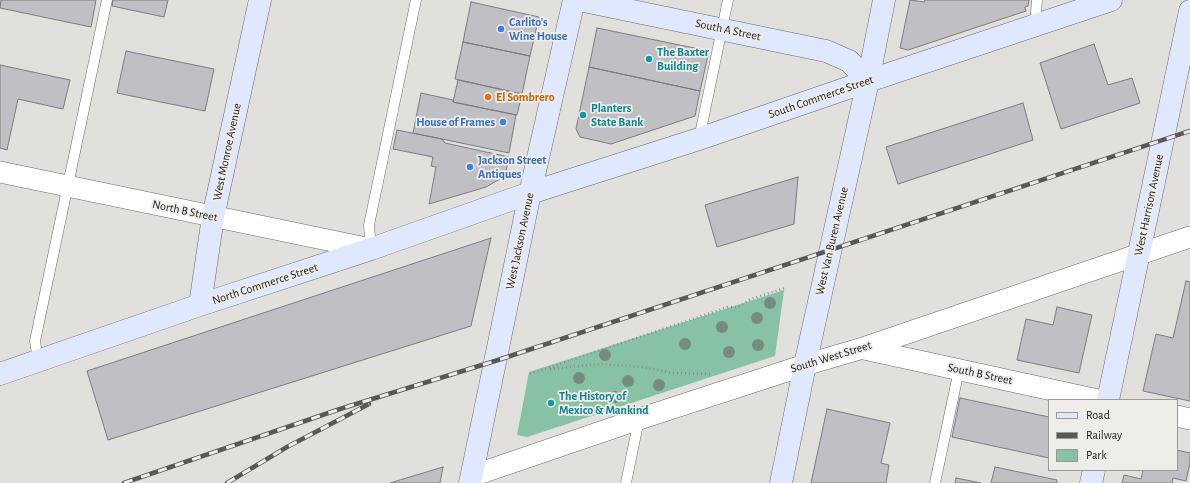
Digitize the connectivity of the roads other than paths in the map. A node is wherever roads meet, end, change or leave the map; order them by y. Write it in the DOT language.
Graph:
graph roads {
  1 [pos="107,0"];
  2 [pos="260,0"];
  3 [pos="416,0"];
  4 [pos="574,0"];
  5 [pos="579,0"];
  6 [pos="728,0"];
  7 [pos="884,0"];
  8 [pos="1037,0"];
  9 [pos="1111,0"];
  10 [pos="1190,11"];
  11 [pos="1035,25"];
  12 [pos="722,29"];
  13 [pos="868,81"];
  14 [pos="699,139"];
  15 [pos="0,172"];
  16 [pos="68,186"];
  17 [pos="530,194"];
  18 [pos="214,217"];
  19 [pos="1190,237"];
  20 [pos="371,249"];
  21 [pos="1139,253"];
  22 [pos="200,305"];
  23 [pos="863,348"];
  24 [pos="38,361"];
  25 [pos="805,365"];
  26 [pos="959,370"];
  27 [pos="0,374"];
  28 [pos="1093,399"];
  29 [pos="1108,399"];
  30 [pos="1178,416"];
  31 [pos="639,419"];
  32 [pos="1190,419"];
  33 [pos="1094,471"];
  34 [pos="471,480"];
  35 [pos="626,483"];
  36 [pos="781,483"];
  37 [pos="935,483"];
  38 [pos="1091,483"];
  1 -- 16 [label="lane"];
  2 -- 18 [label="street, West Monroe Avenue"];
  3 -- 20 [label="lane"];
  4 -- 17 [label="street, West Jackson Avenue"];
  5 -- 12 [label="street, South A Street"];
  6 -- 12 [label="lane"];
  7 -- 13 [label="street, West Van Buren Avenue"];
  8 -- 11 [label="lane"];
  9 -- 11 [label="street, South Commerce Street"];
  10 -- 21 [label="street, West Harrison Avenue"];
  11 -- 13 [label="street, South Commerce Street"];
  12 -- 13 [label="street, South A Street"];
  12 -- 14 [label="lane"];
  13 -- 14 [label="street, South Commerce Street"];
  13 -- 25 [label="street, West Van Buren Avenue"];
  14 -- 17 [label="street, South Commerce Street"];
  15 -- 16 [label="street, North B Street"];
  16 -- 18 [label="street, North B Street"];
  16 -- 24 [label="lane"];
  17 -- 20 [label="street, North Commerce Street"];
  17 -- 34 [label="street, West Jackson Avenue"];
  18 -- 20 [label="street, North B Street"];
  18 -- 22 [label="street, West Monroe Avenue"];
  19 -- 21 [label="street, South West Street"];
  20 -- 22 [label="street, North Commerce Street"];
  21 -- 23 [label="street, South West Street"];
  21 -- 29 [label="street, West Harrison Avenue"];
  22 -- 24 [label="street, North Commerce Street"];
  23 -- 25 [label="street, South West Street"];
  23 -- 26 [label="street, South B Street"];
  24 -- 27 [label="street, North Commerce Street"];
  25 -- 31 [label="street, South West Street"];
  25 -- 36 [label="street, West Van Buren Avenue"];
  26 -- 28 [label="street, South B Street"];
  26 -- 37 [label="lane"];
  30 -- 32 [label="street"];
  31 -- 34 [label="street, South West Street"];
  31 -- 35 [label="lane"];
  33 -- 38 [label="street"];
}
